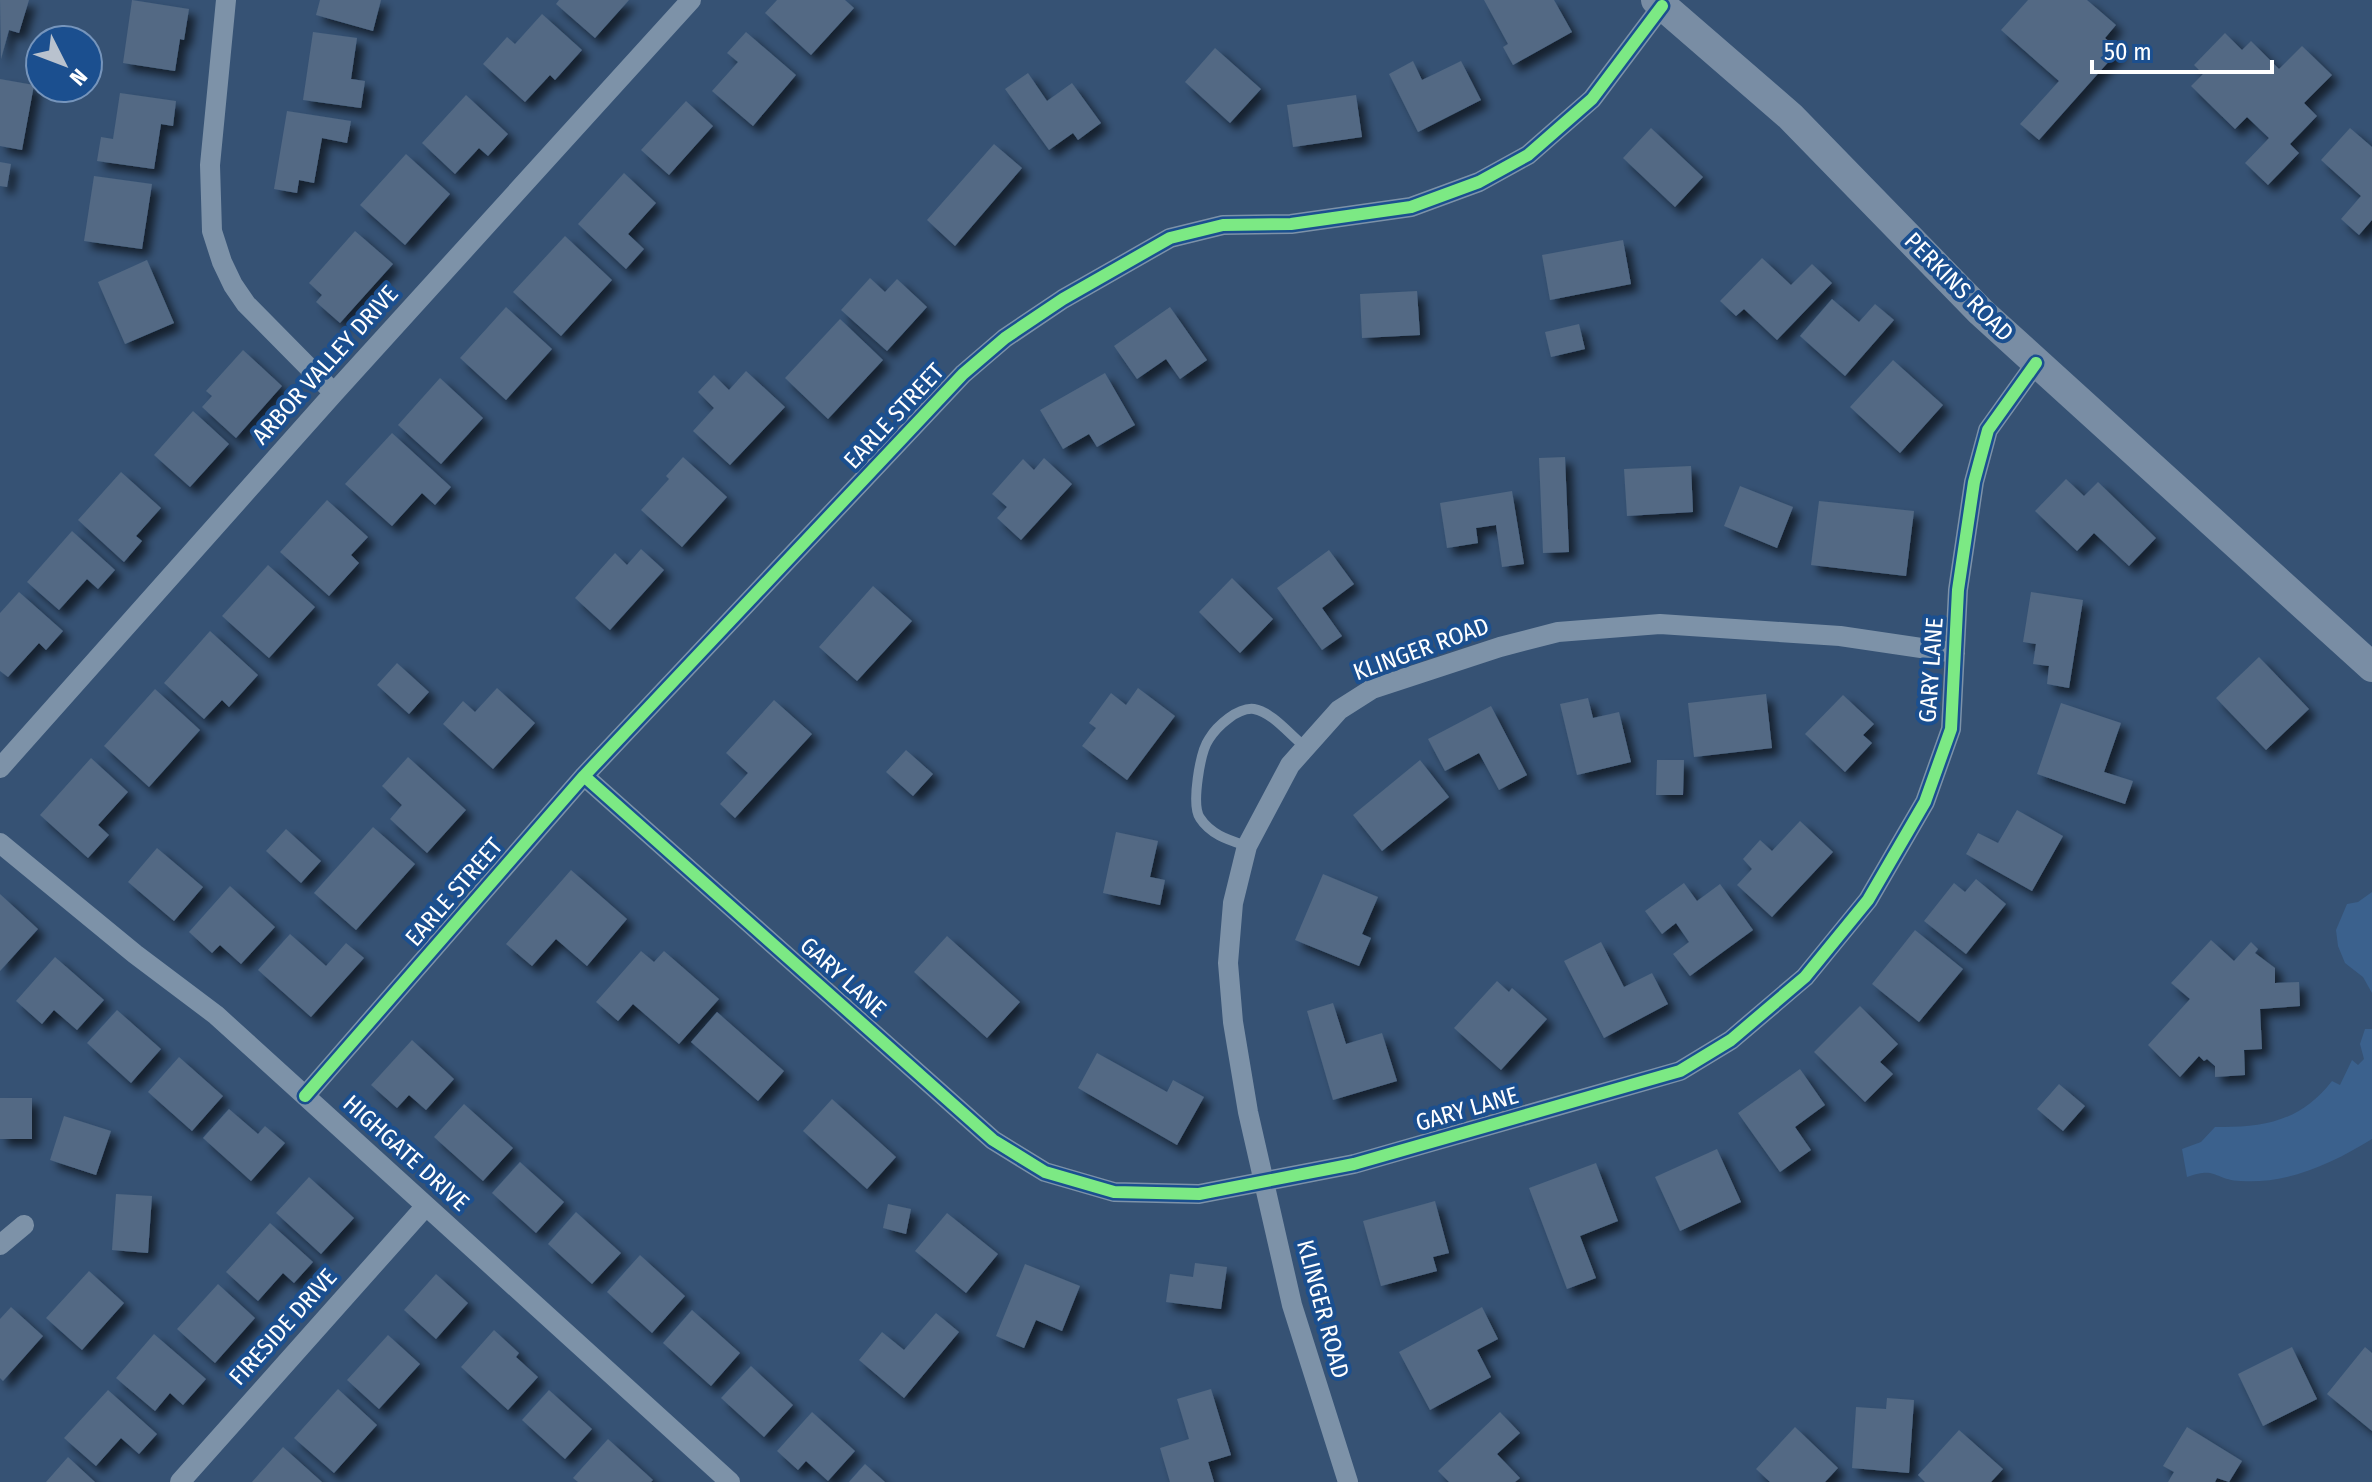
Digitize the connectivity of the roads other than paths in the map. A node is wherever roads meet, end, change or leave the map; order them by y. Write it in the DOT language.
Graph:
graph roads {
  1 [pos="226,0"];
  2 [pos="691,0"];
  3 [pos="1659,3"];
  4 [pos="2036,363"];
  5 [pos="334,393"];
  6 [pos="1955,653"];
  7 [pos="2372,667"];
  8 [pos="1304,746"];
  9 [pos="0,768"];
  10 [pos="584,776"];
  11 [pos="0,843"];
  12 [pos="1247,846"];
  13 [pos="305,1096"];
  14 [pos="1264,1182"];
  15 [pos="425,1207"];
  16 [pos="24,1225"];
  17 [pos="0,1245"];
  18 [pos="180,1482"];
  19 [pos="730,1482"];
  20 [pos="1348,1482"];
  1 -- 5 [label="street"];
  2 -- 5 [label="street, ARBOR VALLEY DRIVE"];
  3 -- 4 [label="main road, PERKINS ROAD"];
  3 -- 10 [label="street, EARLE STREET"];
  4 -- 6 [label="street, GARY LANE"];
  4 -- 7 [label="main road, PERKINS ROAD"];
  5 -- 9 [label="street, ARBOR VALLEY DRIVE"];
  6 -- 8 [label="street, KLINGER ROAD"];
  6 -- 14 [label="street, GARY LANE"];
  8 -- 12 [label="street, KLINGER ROAD"];
  8 -- 12 [label="lane"];
  10 -- 13 [label="street, EARLE STREET"];
  10 -- 14 [label="street, GARY LANE"];
  11 -- 13 [label="street, HIGHGATE DRIVE"];
  12 -- 14 [label="street, KLINGER ROAD"];
  13 -- 15 [label="street, HIGHGATE DRIVE"];
  14 -- 20 [label="street, KLINGER ROAD"];
  15 -- 18 [label="street, FIRESIDE DRIVE"];
  15 -- 19 [label="street, HIGHGATE DRIVE"];
  16 -- 17 [label="street"];
}
